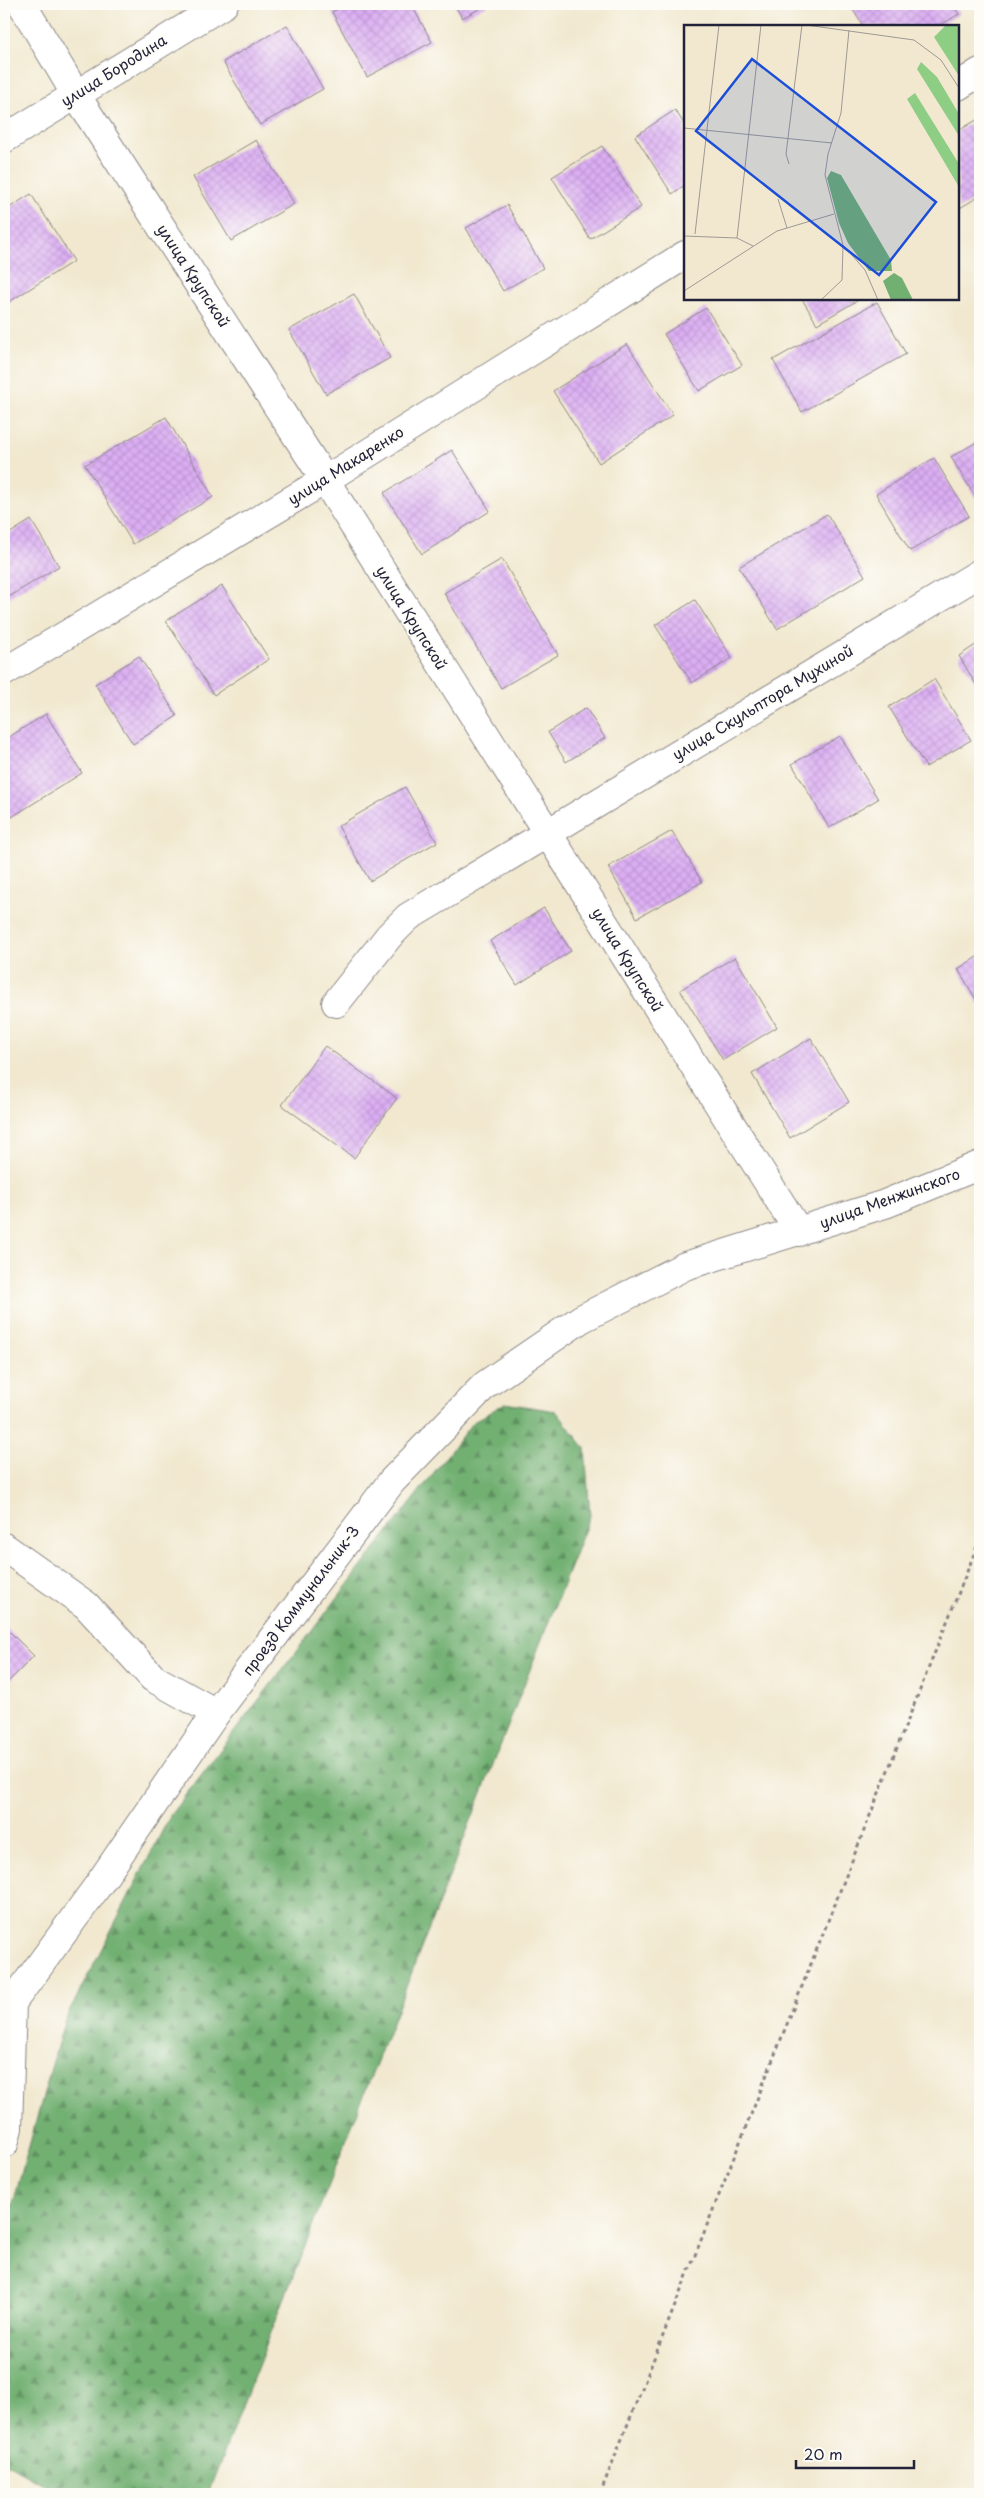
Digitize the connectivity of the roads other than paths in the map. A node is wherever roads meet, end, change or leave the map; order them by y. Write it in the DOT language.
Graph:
graph roads {
  1 [pos="22,4"];
  2 [pos="224,4"];
  3 [pos="980,72"];
  4 [pos="959,85"];
  5 [pos="76,94"];
  6 [pos="4,139"];
  7 [pos="684,256"];
  8 [pos="325,480"];
  9 [pos="980,573"];
  10 [pos="4,672"];
  11 [pos="546,832"];
  12 [pos="336,1004"];
  13 [pos="980,1165"];
  14 [pos="799,1232"];
  15 [pos="4,1547"];
  16 [pos="216,1713"];
  17 [pos="8,2006"];
  18 [pos="4,2144"];
  1 -- 5 [label="street, улица Крупской"];
  2 -- 5 [label="street, улица Бородина"];
  3 -- 4 [label="street"];
  5 -- 6 [label="street, улица Бородина"];
  5 -- 8 [label="street, улица Крупской"];
  7 -- 8 [label="street, улица Макаренко"];
  8 -- 10 [label="street, улица Макаренко"];
  8 -- 11 [label="street, улица Крупской"];
  9 -- 11 [label="street, улица Скульптора Мухиной"];
  11 -- 12 [label="street, улица Скульптора Мухиной"];
  11 -- 14 [label="street, улица Крупской"];
  13 -- 14 [label="street, улица Менжинского"];
  14 -- 16 [label="street, проезд Коммунальник-3"];
  15 -- 16 [label="street"];
  16 -- 17 [label="street, проезд Коммунальник-3"];
  17 -- 18 [label="street, проезд Коммунальник-3"];
}
